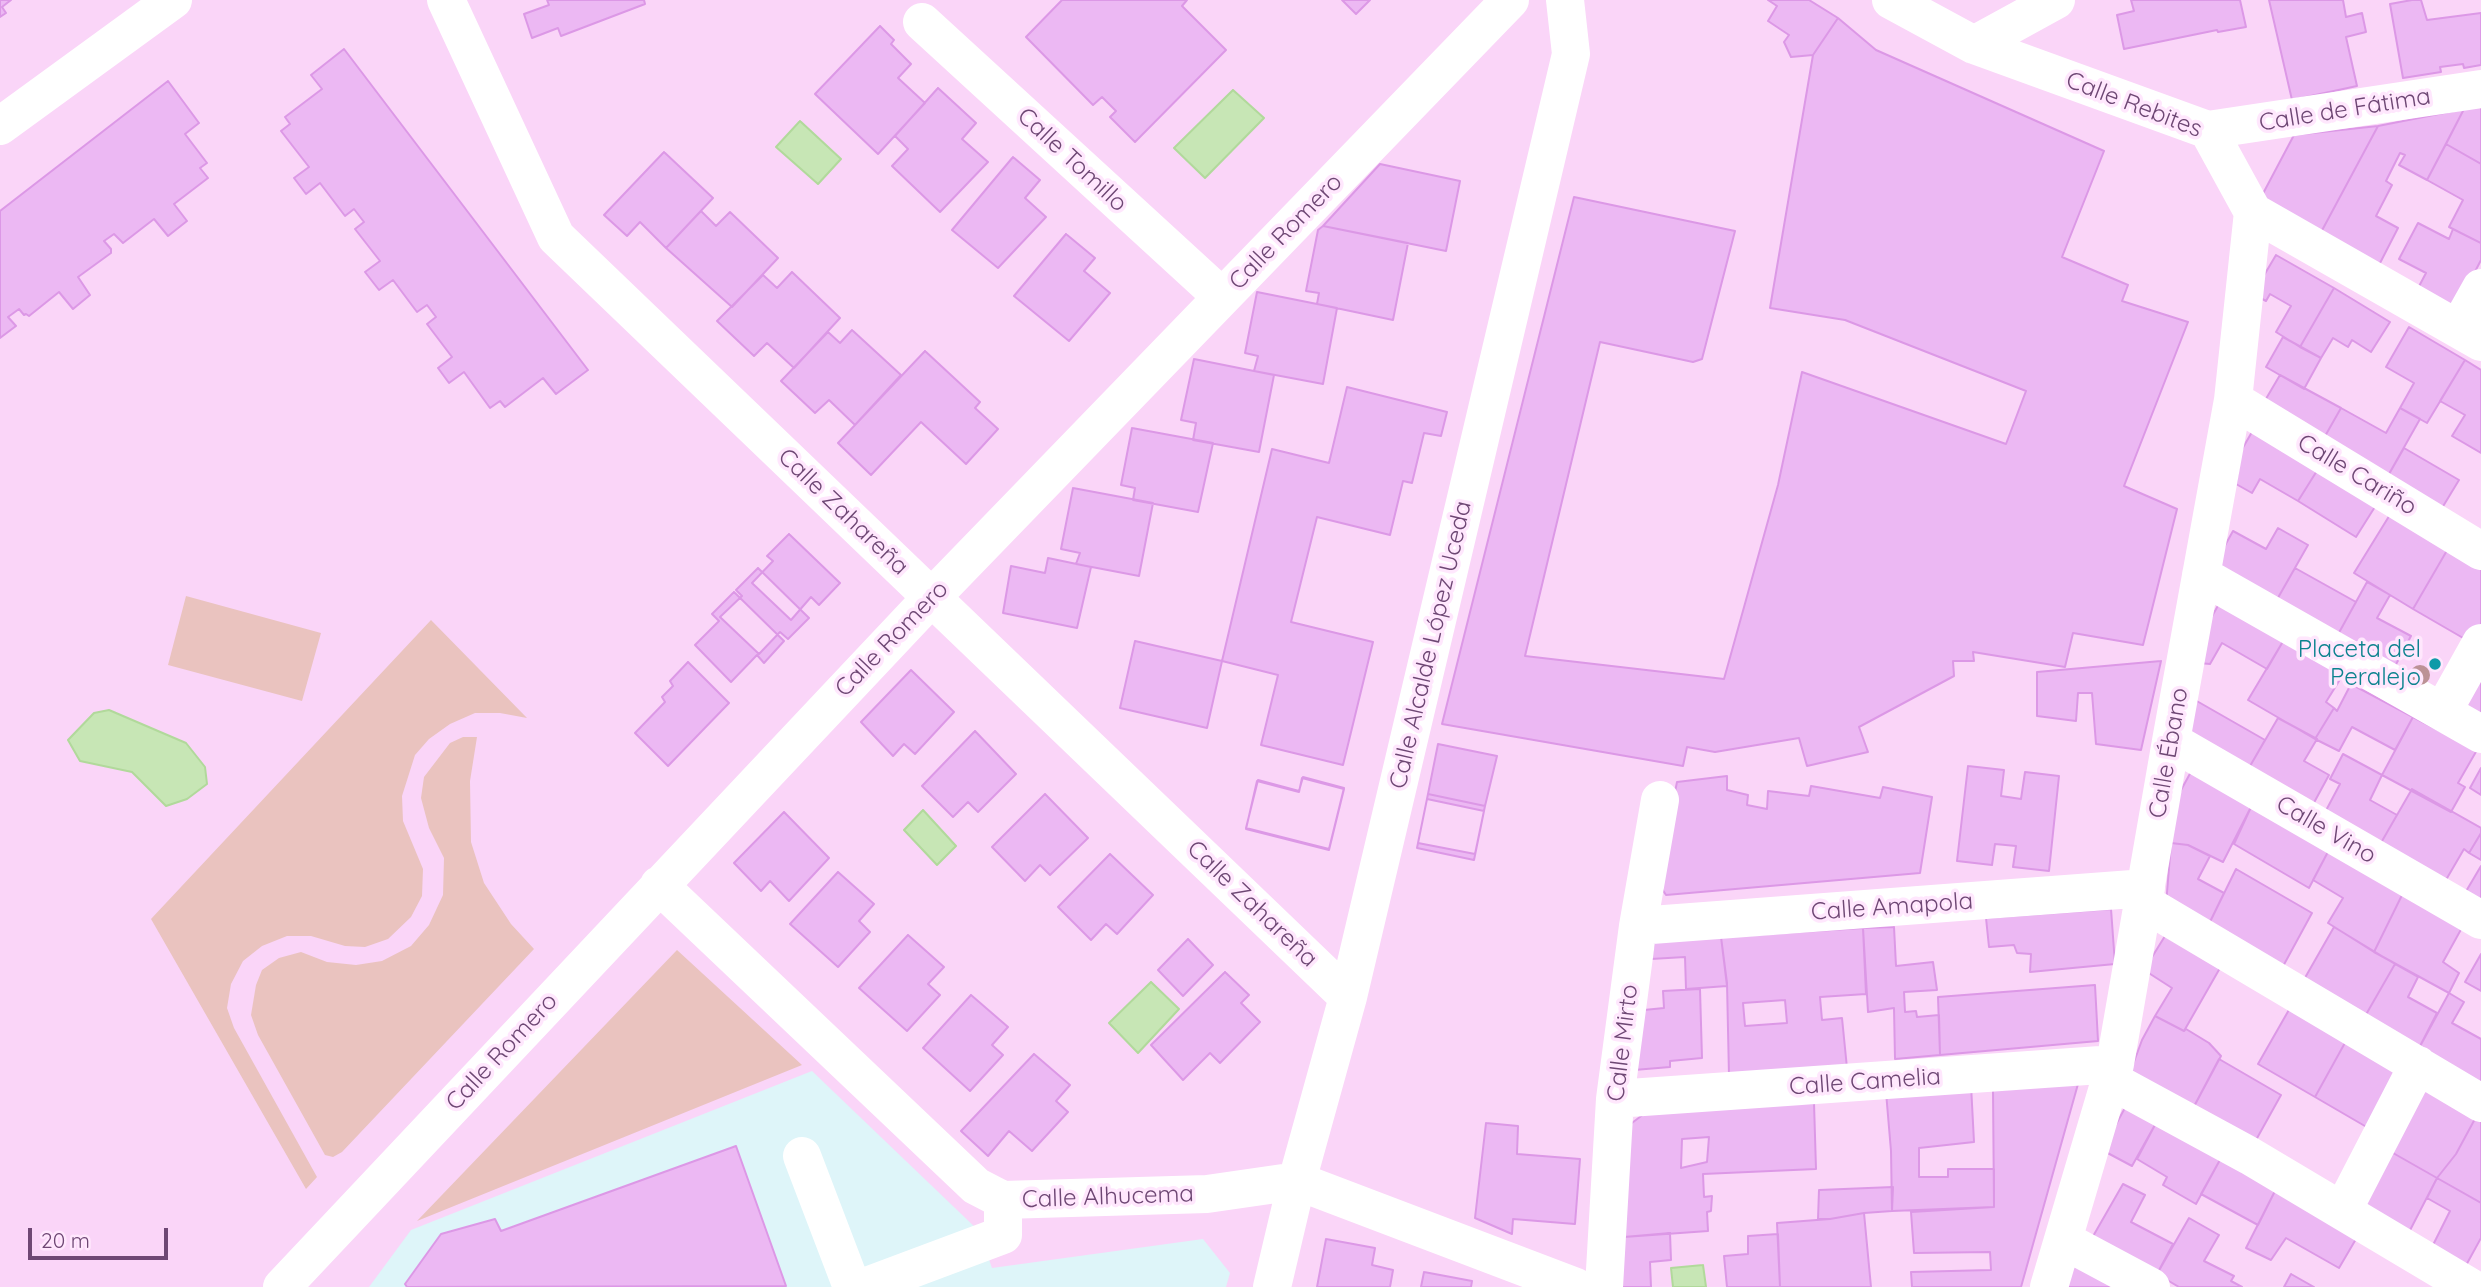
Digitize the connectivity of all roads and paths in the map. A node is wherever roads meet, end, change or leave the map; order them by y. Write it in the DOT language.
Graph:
graph roads {
  1 [pos="173,0"];
  2 [pos="446,0"];
  3 [pos="1510,0"];
  4 [pos="1565,0"];
  5 [pos="1891,0"];
  6 [pos="2056,0"];
  7 [pos="922,22"];
  8 [pos="1974,45"];
  9 [pos="2481,89"];
  10 [pos="0,126"];
  11 [pos="2208,130"];
  12 [pos="2253,212"];
  13 [pos="2481,288"];
  14 [pos="1222,297"];
  15 [pos="2470,335"];
  16 [pos="2233,400"];
  17 [pos="2481,551"];
  18 [pos="2202,575"];
  19 [pos="932,597"];
  20 [pos="2481,643"];
  21 [pos="2443,712"];
  22 [pos="2481,734"];
  23 [pos="2171,741"];
  24 [pos="1660,800"];
  25 [pos="659,885"];
  26 [pos="2145,896"];
  27 [pos="2481,920"];
  28 [pos="1638,926"];
  29 [pos="1348,997"];
  30 [pos="2418,1065"];
  31 [pos="2114,1073"];
  32 [pos="1615,1099"];
  33 [pos="2481,1103"];
  34 [pos="802,1156"];
  35 [pos="1297,1181"];
  36 [pos="1003,1199"];
  37 [pos="2343,1210"];
  38 [pos="2065,1241"];
  39 [pos="2481,1282"];
  40 [pos="282,1287"];
  41 [pos="852,1287"];
  42 [pos="864,1287"];
  43 [pos="1272,1287"];
  44 [pos="1576,1287"];
  45 [pos="1604,1287"];
  46 [pos="2049,1287"];
  47 [pos="2151,1287"];
  48 [pos="2470,1287"];
  49 [pos="2478,1287"];
  1 -- 10 [label="street"];
  2 -- 19 [label="street, Calle Zahareña"];
  3 -- 14 [label="street, Calle Romero"];
  4 -- 29 [label="street, Calle Alcalde López Uceda"];
  5 -- 8 [label="street, Calle Rebites"];
  6 -- 8 [label="street"];
  7 -- 14 [label="street, Calle Tomillo"];
  8 -- 11 [label="street, Calle Rebites"];
  9 -- 11 [label="street, Calle de Fátima"];
  11 -- 12 [label="street, Calle Rebites"];
  12 -- 15 [label="street"];
  12 -- 16 [label="street, Calle Ébano"];
  13 -- 15 [label="street"];
  14 -- 19 [label="street, Calle Romero"];
  16 -- 17 [label="street, Calle Cariño"];
  16 -- 18 [label="street, Calle Ébano"];
  18 -- 21 [label="street"];
  18 -- 23 [label="street, Calle Ébano"];
  19 -- 25 [label="street, Calle Romero"];
  19 -- 29 [label="street, Calle Zahareña"];
  20 -- 21 [label="street"];
  21 -- 22 [label="street"];
  23 -- 26 [label="street, Calle Ébano"];
  23 -- 27 [label="street, Calle Vino"];
  24 -- 28 [label="street, Calle Mirto"];
  25 -- 36 [label="street, Calle Alhucema"];
  25 -- 40 [label="street, Calle Romero"];
  26 -- 28 [label="street, Calle Amapola"];
  26 -- 30 [label="street"];
  26 -- 31 [label="street, Calle Ébano"];
  28 -- 32 [label="street, Calle Mirto"];
  29 -- 35 [label="street, Calle Alcalde López Uceda"];
  30 -- 33 [label="street"];
  30 -- 37 [label="street"];
  31 -- 32 [label="street, Calle Camelia"];
  31 -- 37 [label="street"];
  31 -- 38 [label="street, Calle Ébano"];
  32 -- 45 [label="street, Calle Mirto"];
  34 -- 41 [label="street"];
  35 -- 36 [label="street, Calle Alhucema"];
  35 -- 43 [label="street, Calle Alcalde López Uceda"];
  35 -- 44 [label="street, Calle Alhucema"];
  36 -- 42 [label="street"];
  37 -- 48 [label="street"];
  38 -- 46 [label="street, Calle Ébano"];
  38 -- 47 [label="street"];
  39 -- 49 [label="street"];
}
